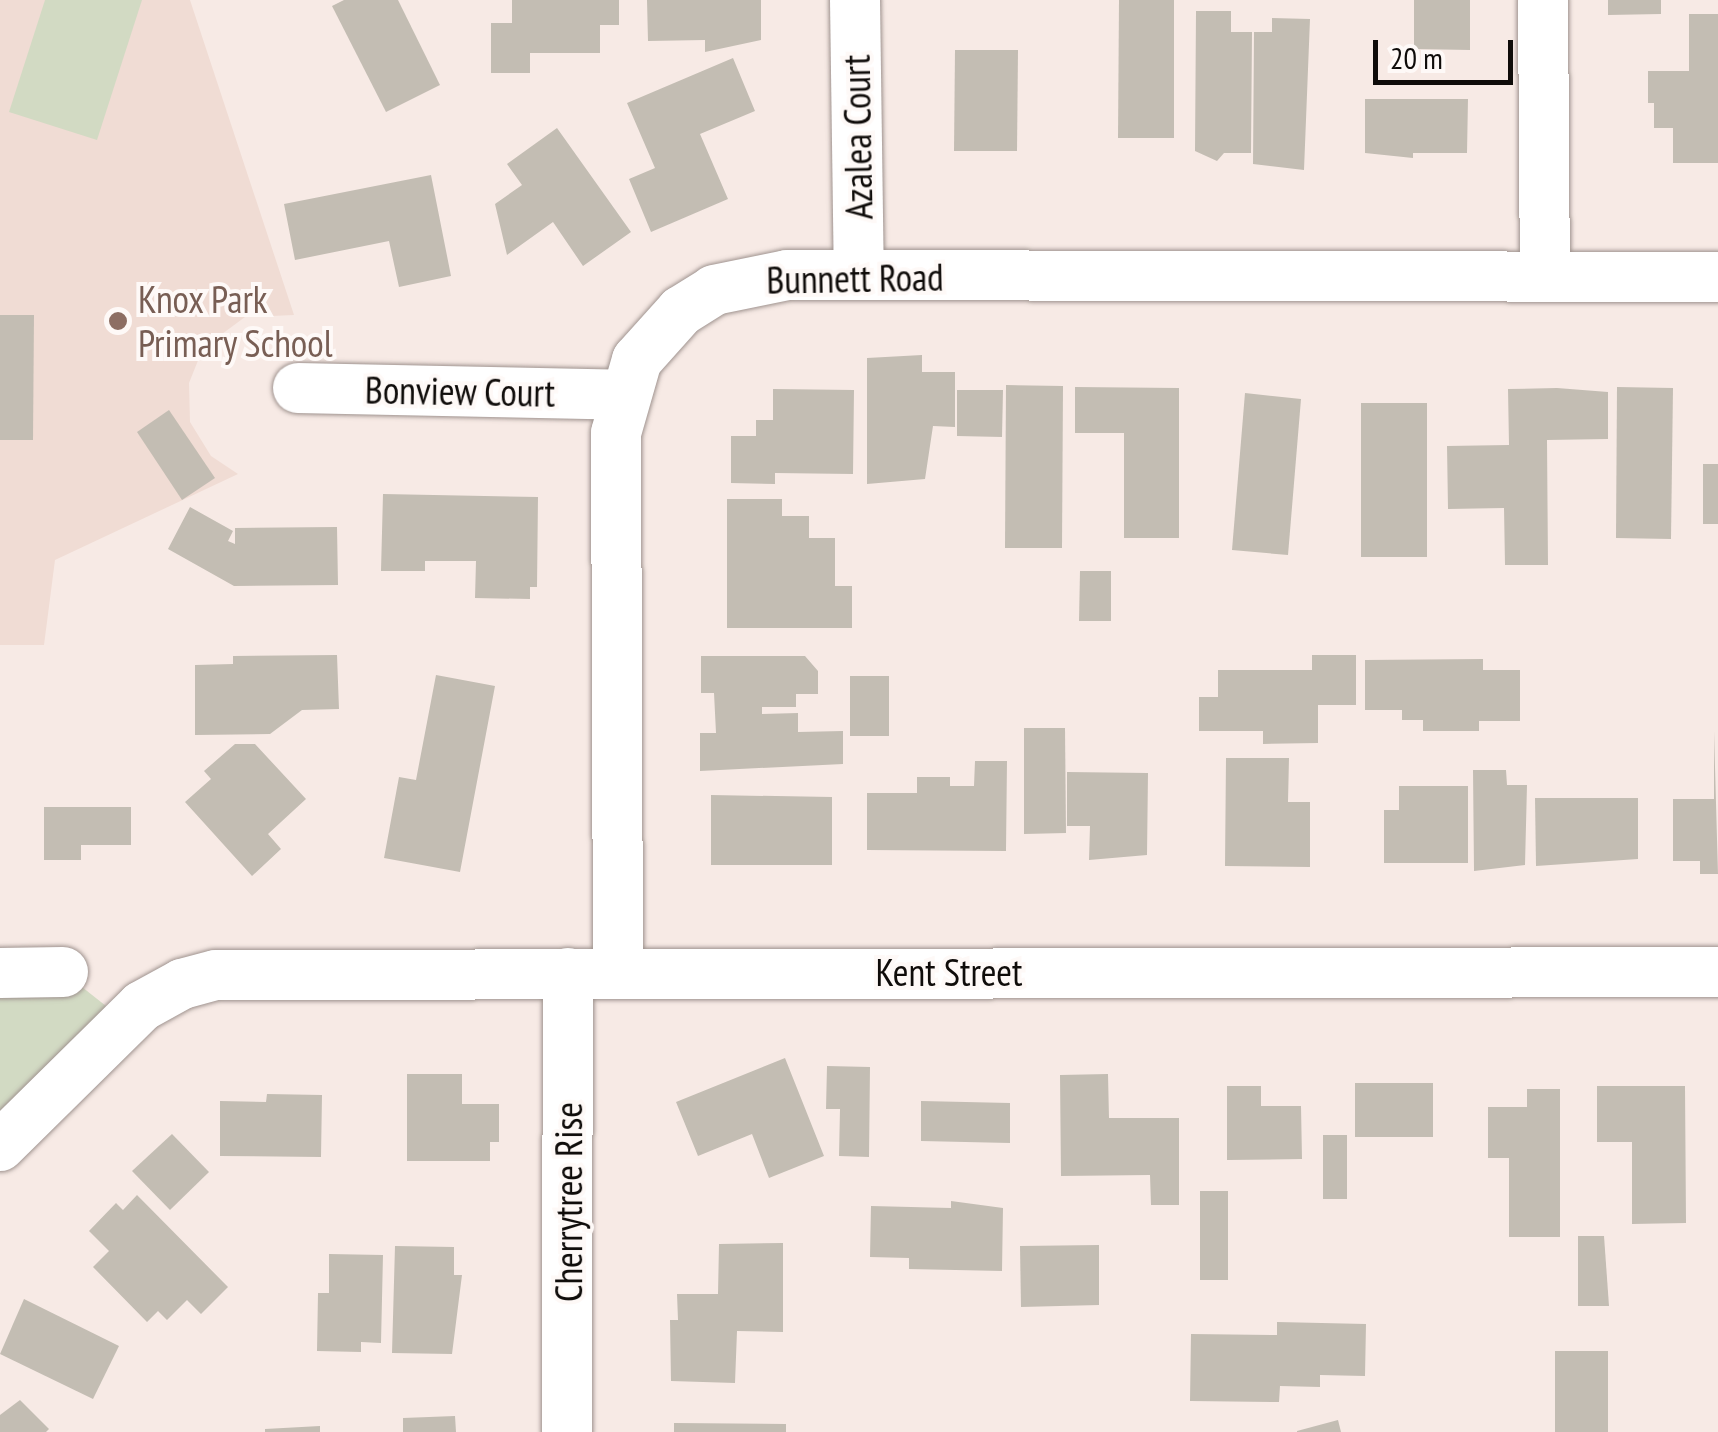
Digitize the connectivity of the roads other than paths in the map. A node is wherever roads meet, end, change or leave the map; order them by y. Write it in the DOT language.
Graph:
graph roads {
  1 [pos="855,0"];
  2 [pos="1543,0"];
  3 [pos="859,275"];
  4 [pos="1545,277"];
  5 [pos="1718,277"];
  6 [pos="298,388"];
  7 [pos="623,395"];
  8 [pos="0,972"];
  9 [pos="62,972"];
  10 [pos="618,972"];
  11 [pos="1718,972"];
  12 [pos="568,973"];
  13 [pos="0,1146"];
  14 [pos="567,1432"];
  1 -- 3 [label="street, Azalea Court"];
  2 -- 4 [label="street"];
  3 -- 4 [label="street, Bunnett Road"];
  3 -- 7 [label="street, Bunnett Road"];
  4 -- 5 [label="street, Bunnett Road"];
  6 -- 7 [label="street, Bonview Court"];
  7 -- 10 [label="street, Bunnett Road"];
  8 -- 9 [label="street"];
  10 -- 11 [label="street, Kent Street"];
  10 -- 12 [label="street, Kent Street"];
  12 -- 13 [label="street, Kent Street"];
  12 -- 14 [label="street, Cherrytree Rise"];
}
